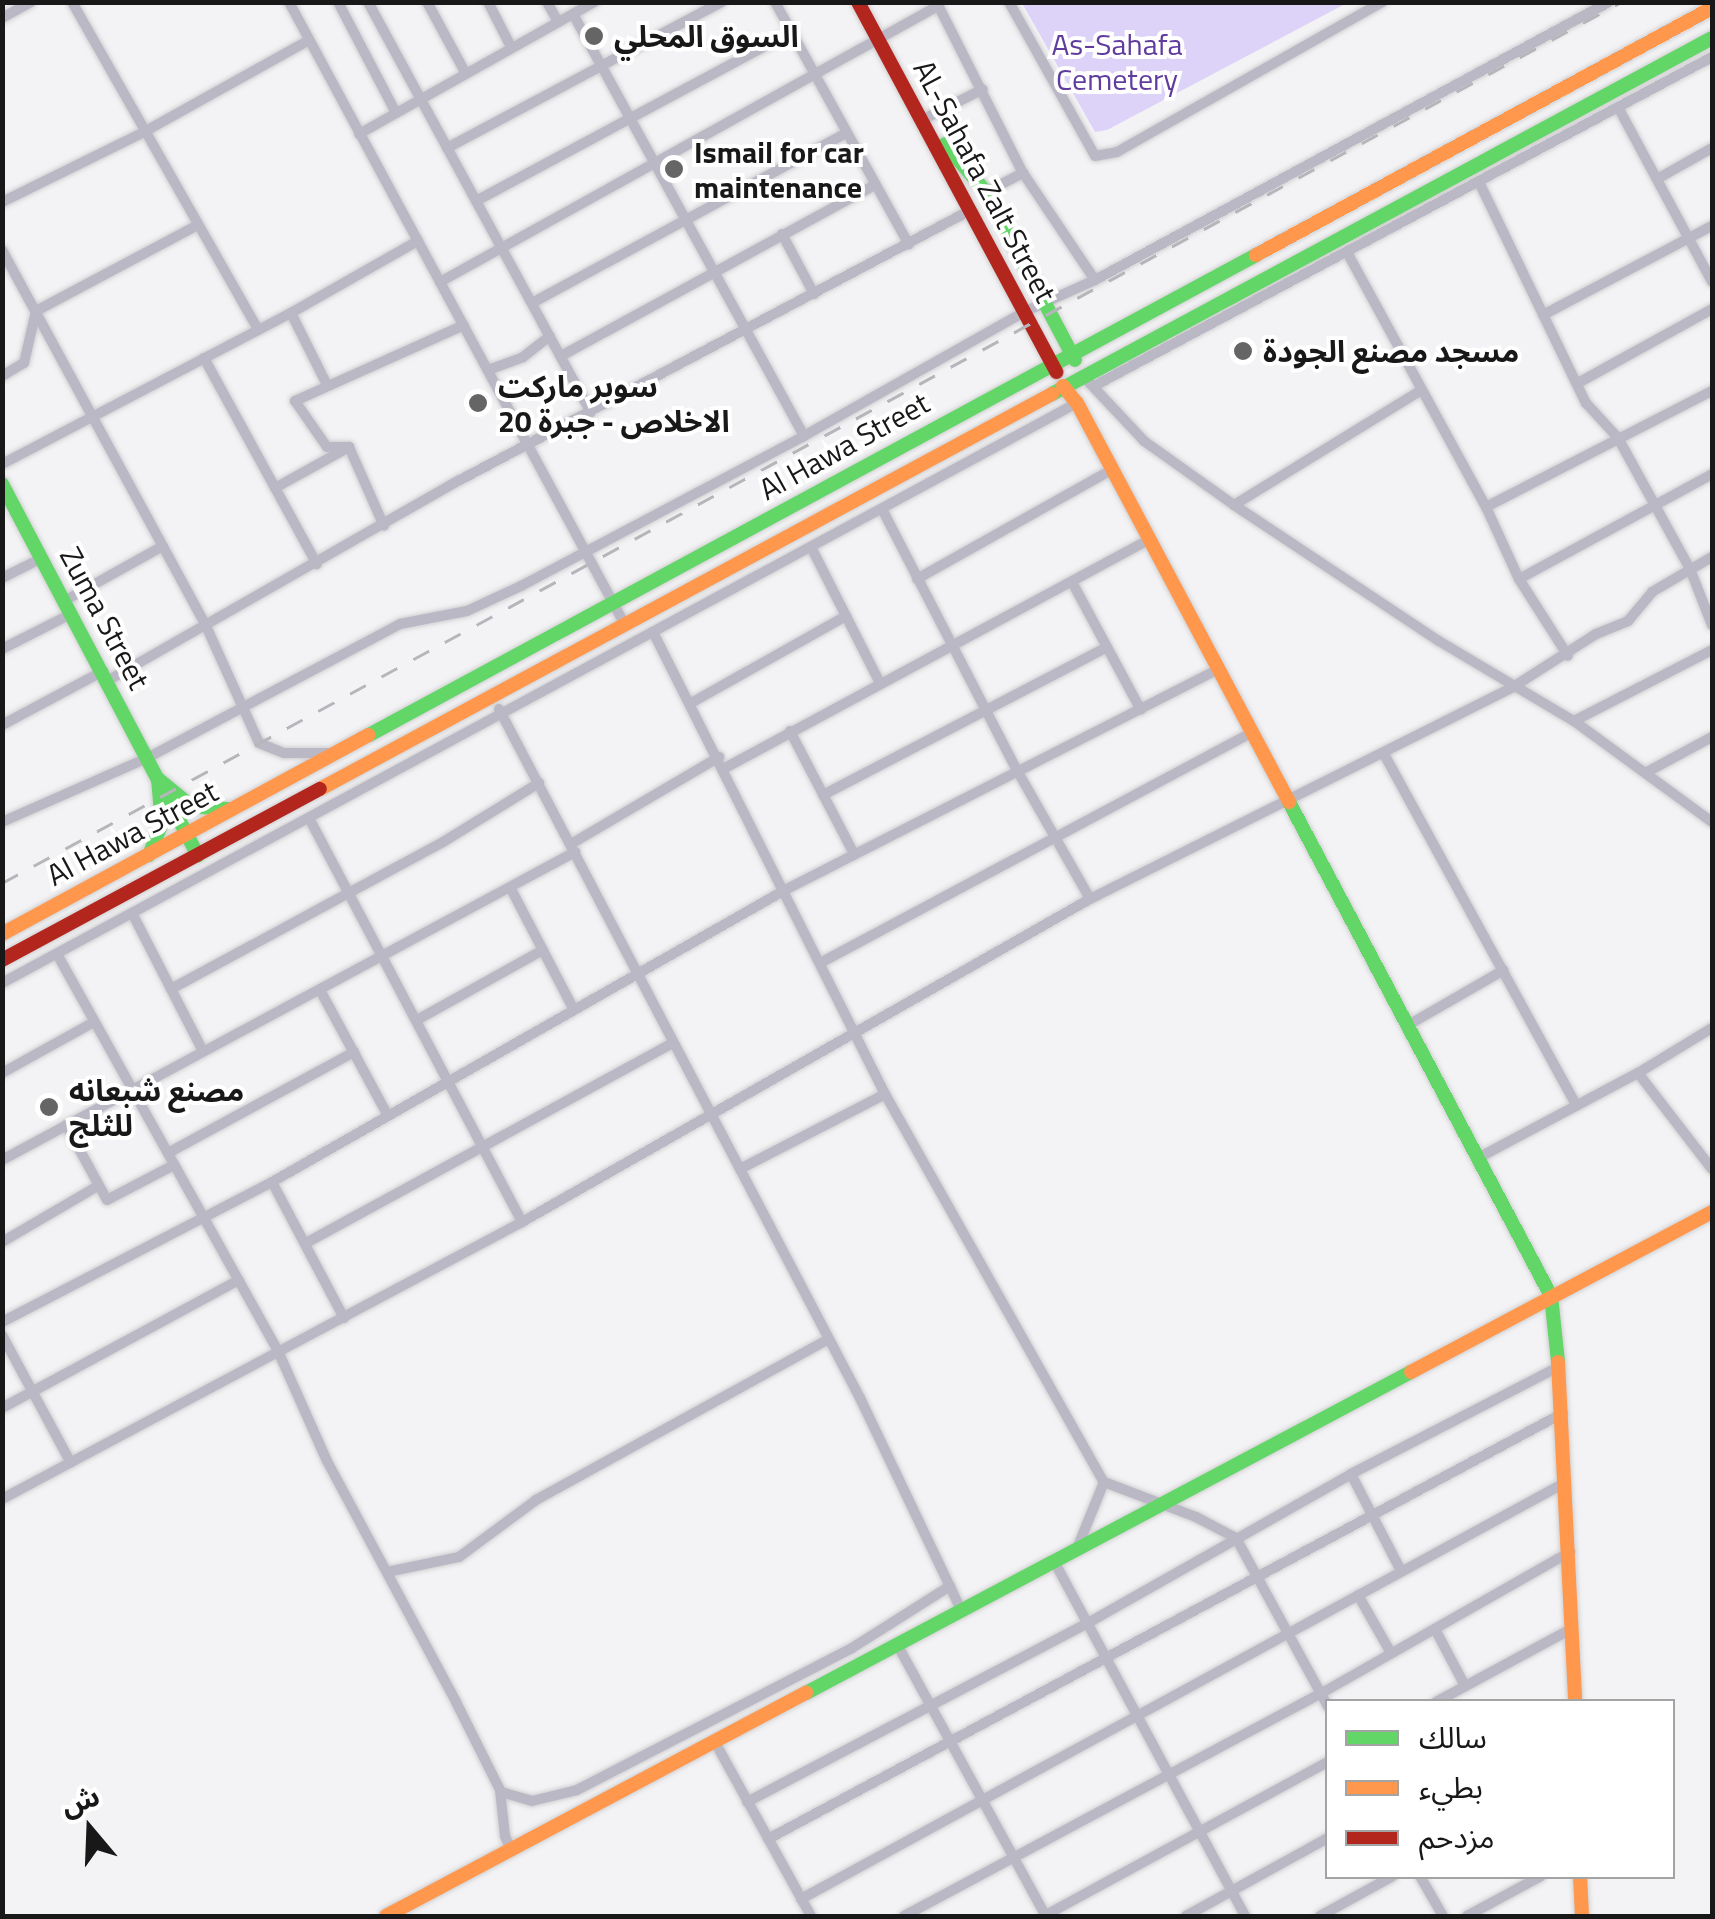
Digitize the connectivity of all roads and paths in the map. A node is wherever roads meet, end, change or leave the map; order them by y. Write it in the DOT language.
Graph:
graph roads {
  1 [pos="32,2"];
  2 [pos="72,2"];
  3 [pos="289,2"];
  4 [pos="338,2"];
  5 [pos="368,2"];
  6 [pos="427,2"];
  7 [pos="488,2"];
  8 [pos="547,2"];
  9 [pos="594,2"];
  10 [pos="722,2"];
  11 [pos="775,2"];
  12 [pos="858,2"];
  13 [pos="868,2"];
  14 [pos="1009,2"];
  15 [pos="1382,2"];
  16 [pos="1609,2"];
  17 [pos="938,4"];
  18 [pos="17,6"];
  19 [pos="1712,6"];
  20 [pos="573,14"];
  21 [pos="2,18"];
  22 [pos="558,22"];
  23 [pos="791,32"];
  24 [pos="1712,38"];
  25 [pos="883,39"];
  26 [pos="309,40"];
  27 [pos="511,47"];
  28 [pos="1712,58"];
  29 [pos="602,68"];
  30 [pos="465,72"];
  31 [pos="815,78"];
  32 [pos="984,89"];
  33 [pos="420,99"];
  34 [pos="1619,109"];
  35 [pos="396,113"];
  36 [pos="630,118"];
  37 [pos="926,118"];
  38 [pos="144,132"];
  39 [pos="359,134"];
  40 [pos="845,134"];
  41 [pos="448,148"];
  42 [pos="1712,148"];
  43 [pos="657,164"];
  44 [pos="1023,173"];
  45 [pos="1657,179"];
  46 [pos="1479,182"];
  47 [pos="874,185"];
  48 [pos="986,192"];
  49 [pos="476,201"];
  50 [pos="2,202"];
  51 [pos="970,211"];
  52 [pos="686,218"];
  53 [pos="1376,218"];
  54 [pos="198,225"];
  55 [pos="1712,226"];
  56 [pos="1385,233"];
  57 [pos="782,234"];
  58 [pos="1689,238"];
  59 [pos="418,241"];
  60 [pos="909,245"];
  61 [pos="503,249"];
  62 [pos="2,250"];
  63 [pos="1348,254"];
  64 [pos="714,272"];
  65 [pos="1095,280"];
  66 [pos="440,282"];
  67 [pos="1712,282"];
  68 [pos="814,294"];
  69 [pos="532,303"];
  70 [pos="1043,306"];
  71 [pos="1712,308"];
  72 [pos="36,311"];
  73 [pos="1024,312"];
  74 [pos="291,313"];
  75 [pos="1543,314"];
  76 [pos="464,325"];
  77 [pos="258,330"];
  78 [pos="746,330"];
  79 [pos="550,336"];
  80 [pos="1072,353"];
  81 [pos="561,356"];
  82 [pos="204,358"];
  83 [pos="1052,364"];
  84 [pos="488,370"];
  85 [pos="1081,374"];
  86 [pos="2,376"];
  87 [pos="326,383"];
  88 [pos="1578,383"];
  89 [pos="1096,385"];
  90 [pos="1063,386"];
  91 [pos="1422,390"];
  92 [pos="1712,391"];
  93 [pos="1078,403"];
  94 [pos="590,412"];
  95 [pos="92,418"];
  96 [pos="804,436"];
  97 [pos="1618,438"];
  98 [pos="529,444"];
  99 [pos="349,447"];
  100 [pos="2,464"];
  101 [pos="1111,470"];
  102 [pos="1712,474"];
  103 [pos="2,484"];
  104 [pos="275,488"];
  105 [pos="1655,505"];
  106 [pos="1234,506"];
  107 [pos="1486,508"];
  108 [pos="882,509"];
  109 [pos="384,526"];
  110 [pos="1149,540"];
  111 [pos="163,546"];
  112 [pos="811,547"];
  113 [pos="586,552"];
  114 [pos="1712,557"];
  115 [pos="42,558"];
  116 [pos="318,564"];
  117 [pos="1690,569"];
  118 [pos="2,578"];
  119 [pos="916,579"];
  120 [pos="1519,579"];
  121 [pos="1072,582"];
  122 [pos="612,604"];
  123 [pos="68,607"];
  124 [pos="846,616"];
  125 [pos="624,622"];
  126 [pos="1712,625"];
  127 [pos="206,626"];
  128 [pos="653,632"];
  129 [pos="952,645"];
  130 [pos="1107,647"];
  131 [pos="2,649"];
  132 [pos="1712,650"];
  133 [pos="1568,656"];
  134 [pos="1219,669"];
  135 [pos="105,676"];
  136 [pos="880,683"];
  137 [pos="1513,687"];
  138 [pos="491,695"];
  139 [pos="691,703"];
  140 [pos="243,709"];
  141 [pos="986,710"];
  142 [pos="1141,710"];
  143 [pos="502,714"];
  144 [pos="1574,720"];
  145 [pos="2,725"];
  146 [pos="790,731"];
  147 [pos="1252,732"];
  148 [pos="1712,737"];
  149 [pos="345,752"];
  150 [pos="1384,754"];
  151 [pos="147,758"];
  152 [pos="722,762"];
  153 [pos="1018,772"];
  154 [pos="1647,772"];
  155 [pos="158,779"];
  156 [pos="539,783"];
  157 [pos="823,795"];
  158 [pos="1288,800"];
  159 [pos="1712,808"];
  160 [pos="235,809"];
  161 [pos="1700,814"];
  162 [pos="308,818"];
  163 [pos="2,822"];
  164 [pos="1712,822"];
  165 [pos="188,835"];
  166 [pos="1055,836"];
  167 [pos="573,848"];
  168 [pos="854,854"];
  169 [pos="198,855"];
  170 [pos="148,856"];
  171 [pos="512,889"];
  172 [pos="785,890"];
  173 [pos="350,894"];
  174 [pos="1090,899"];
  175 [pos="132,913"];
  176 [pos="2,934"];
  177 [pos="543,950"];
  178 [pos="57,954"];
  179 [pos="384,957"];
  180 [pos="2,960"];
  181 [pos="822,962"];
  182 [pos="637,970"];
  183 [pos="1504,970"];
  184 [pos="2,983"];
  185 [pos="171,989"];
  186 [pos="320,990"];
  187 [pos="574,1010"];
  188 [pos="417,1020"];
  189 [pos="94,1022"];
  190 [pos="1410,1024"];
  191 [pos="1712,1028"];
  192 [pos="858,1034"];
  193 [pos="673,1042"];
  194 [pos="203,1051"];
  195 [pos="354,1052"];
  196 [pos="2,1073"];
  197 [pos="1638,1074"];
  198 [pos="450,1082"];
  199 [pos="132,1092"];
  200 [pos="885,1094"];
  201 [pos="1576,1106"];
  202 [pos="709,1113"];
  203 [pos="388,1116"];
  204 [pos="66,1125"];
  205 [pos="484,1146"];
  206 [pos="168,1153"];
  207 [pos="1478,1158"];
  208 [pos="2,1160"];
  209 [pos="174,1164"];
  210 [pos="740,1169"];
  211 [pos="1712,1169"];
  212 [pos="272,1182"];
  213 [pos="98,1186"];
  214 [pos="1712,1212"];
  215 [pos="204,1218"];
  216 [pos="522,1222"];
  217 [pos="2,1242"];
  218 [pos="306,1243"];
  219 [pos="239,1280"];
  220 [pos="1551,1296"];
  221 [pos="344,1318"];
  222 [pos="2,1322"];
  223 [pos="2,1336"];
  224 [pos="829,1339"];
  225 [pos="278,1352"];
  226 [pos="1560,1366"];
  227 [pos="33,1393"];
  228 [pos="2,1408"];
  229 [pos="1563,1413"];
  230 [pos="71,1463"];
  231 [pos="1351,1474"];
  232 [pos="1104,1482"];
  233 [pos="1566,1482"];
  234 [pos="2,1499"];
  235 [pos="1162,1503"];
  236 [pos="1371,1514"];
  237 [pos="1236,1538"];
  238 [pos="1076,1552"];
  239 [pos="1570,1552"];
  240 [pos="1055,1563"];
  241 [pos="1401,1571"];
  242 [pos="387,1572"];
  243 [pos="1258,1577"];
  244 [pos="950,1586"];
  245 [pos="1358,1595"];
  246 [pos="962,1612"];
  247 [pos="1088,1623"];
  248 [pos="1435,1629"];
  249 [pos="1571,1629"];
  250 [pos="1288,1634"];
  251 [pos="898,1646"];
  252 [pos="1391,1653"];
  253 [pos="1106,1660"];
  254 [pos="1465,1686"];
  255 [pos="1320,1694"];
  256 [pos="1441,1699"];
  257 [pos="1575,1699"];
  258 [pos="1325,1702"];
  259 [pos="930,1706"];
  260 [pos="1136,1715"];
  261 [pos="716,1744"];
  262 [pos="951,1744"];
  263 [pos="1325,1764"];
  264 [pos="1168,1776"];
  265 [pos="501,1792"];
  266 [pos="983,1800"];
  267 [pos="748,1802"];
  268 [pos="1200,1832"];
  269 [pos="768,1839"];
  270 [pos="1325,1840"];
  271 [pos="511,1850"];
  272 [pos="1015,1860"];
  273 [pos="1388,1879"];
  274 [pos="1422,1879"];
  275 [pos="1535,1879"];
  276 [pos="1580,1879"];
  277 [pos="1232,1890"];
  278 [pos="801,1898"];
  279 [pos="386,1916"];
  280 [pos="811,1916"];
  281 [pos="904,1916"];
  282 [pos="1045,1916"];
  283 [pos="1186,1916"];
  284 [pos="1246,1916"];
  285 [pos="1320,1916"];
  286 [pos="1443,1916"];
  287 [pos="1467,1916"];
  288 [pos="1582,1916"];
  1 -- 18 [label="street"];
  2 -- 38 [label="street"];
  3 -- 26 [label="street"];
  4 -- 35 [label="street"];
  5 -- 33 [label="street"];
  6 -- 30 [label="street"];
  7 -- 27 [label="street"];
  8 -- 22 [label="street"];
  9 -- 20 [label="street"];
  10 -- 29 [label="street"];
  11 -- 23 [label="street"];
  12 -- 25 [label="main road, AL-Sahafa Zalt Street"];
  13 -- 25 [label="main road"];
  14 -- 15 [label="street"];
  16 -- 65 [label="street"];
  17 -- 25 [label="street"];
  17 -- 32 [label="street"];
  18 -- 21 [label="street"];
  19 -- 80 [label="main road, Al Hawa Street"];
  20 -- 22 [label="street"];
  20 -- 29 [label="street"];
  22 -- 27 [label="street"];
  23 -- 31 [label="street"];
  23 -- 36 [label="street"];
  24 -- 53 [label="main road, Al Hawa Street"];
  25 -- 31 [label="street"];
  25 -- 37 [label="main road"];
  26 -- 38 [label="street"];
  26 -- 39 [label="street"];
  27 -- 30 [label="street"];
  28 -- 34 [label="street"];
  29 -- 36 [label="street"];
  29 -- 41 [label="street"];
  30 -- 33 [label="street"];
  31 -- 40 [label="street"];
  31 -- 43 [label="street"];
  32 -- 37 [label="street"];
  32 -- 44 [label="street"];
  33 -- 35 [label="street"];
  33 -- 41 [label="street"];
  34 -- 45 [label="street"];
  34 -- 46 [label="street"];
  35 -- 39 [label="street"];
  36 -- 43 [label="street"];
  36 -- 49 [label="street"];
  37 -- 48 [label="main road"];
  37 -- 51 [label="main road, AL-Sahafa Zalt Street"];
  38 -- 50 [label="street"];
  38 -- 54 [label="street"];
  39 -- 59 [label="street"];
  40 -- 47 [label="street"];
  40 -- 52 [label="street"];
  41 -- 49 [label="street"];
  42 -- 45 [label="street"];
  43 -- 52 [label="street"];
  43 -- 61 [label="street"];
  44 -- 48 [label="street"];
  44 -- 65 [label="street"];
  45 -- 58 [label="street"];
  46 -- 56 [label="street"];
  46 -- 75 [label="street"];
  47 -- 57 [label="street"];
  47 -- 60 [label="street"];
  48 -- 70 [label="main road"];
  49 -- 61 [label="street"];
  51 -- 60 [label="street"];
  51 -- 73 [label="main road, AL-Sahafa Zalt Street"];
  52 -- 64 [label="street"];
  52 -- 69 [label="street"];
  53 -- 56 [label="street"];
  53 -- 85 [label="main road, Al Hawa Street"];
  54 -- 72 [label="street"];
  54 -- 77 [label="street"];
  55 -- 58 [label="street"];
  56 -- 63 [label="street"];
  57 -- 64 [label="street"];
  57 -- 68 [label="street"];
  58 -- 67 [label="street"];
  58 -- 75 [label="street"];
  59 -- 66 [label="street"];
  59 -- 74 [label="street"];
  60 -- 68 [label="street"];
  61 -- 66 [label="street"];
  61 -- 69 [label="street"];
  62 -- 72 [label="street"];
  63 -- 89 [label="street"];
  63 -- 91 [label="street"];
  64 -- 78 [label="street"];
  64 -- 81 [label="street"];
  65 -- 70 [label="street"];
  66 -- 76 [label="street"];
  68 -- 78 [label="street"];
  69 -- 79 [label="street"];
  70 -- 73 [label="street"];
  70 -- 80 [label="main road"];
  71 -- 88 [label="street"];
  72 -- 86 [label="street"];
  72 -- 95 [label="street"];
  73 -- 83 [label="main road, AL-Sahafa Zalt Street"];
  73 -- 96 [label="street"];
  74 -- 77 [label="street"];
  74 -- 87 [label="street"];
  75 -- 88 [label="street"];
  76 -- 84 [label="street"];
  76 -- 87 [label="street"];
  77 -- 82 [label="street"];
  78 -- 94 [label="street"];
  78 -- 96 [label="street"];
  79 -- 81 [label="street"];
  79 -- 84 [label="street"];
  80 -- 83 [label="main road, Al Hawa Street"];
  80 -- 85 [label="main road"];
  81 -- 94 [label="street"];
  82 -- 95 [label="street"];
  82 -- 104 [label="street"];
  83 -- 90 [label="main road, AL-Sahafa Zalt Street"];
  83 -- 122 [label="main road, Al Hawa Street"];
  84 -- 98 [label="street"];
  85 -- 89 [label="street"];
  85 -- 90 [label="main road, Al Hawa Street"];
  87 -- 99 [label="street"];
  88 -- 97 [label="street"];
  89 -- 106 [label="street"];
  90 -- 93 [label="main road, AL-Sahafa Zalt Street"];
  90 -- 125 [label="main road, Al Hawa Street"];
  91 -- 106 [label="street"];
  91 -- 107 [label="street"];
  92 -- 97 [label="street"];
  93 -- 101 [label="main road, AL-Sahafa Zalt Street"];
  93 -- 108 [label="street"];
  94 -- 98 [label="street"];
  95 -- 100 [label="street"];
  95 -- 111 [label="street"];
  96 -- 113 [label="street"];
  97 -- 105 [label="street"];
  97 -- 107 [label="street"];
  98 -- 109 [label="street"];
  98 -- 113 [label="street"];
  99 -- 104 [label="street"];
  99 -- 109 [label="street"];
  101 -- 110 [label="main road, AL-Sahafa Zalt Street"];
  101 -- 119 [label="street"];
  102 -- 105 [label="street"];
  103 -- 115 [label="main road, Zuma Street"];
  104 -- 116 [label="street"];
  105 -- 117 [label="street"];
  105 -- 120 [label="street"];
  106 -- 137 [label="street"];
  107 -- 120 [label="street"];
  108 -- 112 [label="street"];
  108 -- 119 [label="street"];
  109 -- 116 [label="street"];
  110 -- 121 [label="street"];
  110 -- 134 [label="main road, AL-Sahafa Zalt Street"];
  111 -- 123 [label="street"];
  111 -- 127 [label="street"];
  112 -- 124 [label="street"];
  112 -- 128 [label="street"];
  113 -- 122 [label="street"];
  113 -- 140 [label="street"];
  114 -- 117 [label="street"];
  115 -- 118 [label="street"];
  115 -- 123 [label="main road, Zuma Street"];
  116 -- 127 [label="street"];
  117 -- 126 [label="street"];
  117 -- 133 [label="street"];
  119 -- 129 [label="street"];
  120 -- 133 [label="street"];
  121 -- 129 [label="street"];
  121 -- 130 [label="street"];
  122 -- 125 [label="street"];
  122 -- 149 [label="main road, Al Hawa Street"];
  123 -- 131 [label="street"];
  123 -- 135 [label="main road, Zuma Street"];
  124 -- 136 [label="street"];
  124 -- 139 [label="street"];
  125 -- 138 [label="main road, Al Hawa Street"];
  127 -- 135 [label="street"];
  127 -- 140 [label="street"];
  128 -- 139 [label="street"];
  128 -- 143 [label="street"];
  129 -- 136 [label="street"];
  129 -- 141 [label="street"];
  130 -- 141 [label="street"];
  130 -- 142 [label="street"];
  132 -- 144 [label="street"];
  133 -- 137 [label="street"];
  134 -- 142 [label="street"];
  134 -- 147 [label="main road, AL-Sahafa Zalt Street"];
  135 -- 145 [label="street"];
  135 -- 151 [label="main road, Zuma Street"];
  136 -- 146 [label="street"];
  137 -- 144 [label="street"];
  137 -- 150 [label="street"];
  138 -- 143 [label="street"];
  138 -- 169 [label="main road, Al Hawa Street"];
  139 -- 152 [label="street"];
  140 -- 149 [label="street"];
  140 -- 151 [label="street"];
  141 -- 153 [label="street"];
  141 -- 157 [label="street"];
  142 -- 153 [label="street"];
  143 -- 156 [label="street"];
  143 -- 162 [label="street"];
  144 -- 154 [label="street"];
  146 -- 152 [label="street"];
  146 -- 157 [label="street"];
  147 -- 158 [label="main road, AL-Sahafa Zalt Street"];
  147 -- 166 [label="street"];
  148 -- 154 [label="street"];
  149 -- 160 [label="main road, Al Hawa Street"];
  150 -- 158 [label="street"];
  150 -- 183 [label="street"];
  151 -- 155 [label="main road, Zuma Street"];
  151 -- 163 [label="street"];
  152 -- 167 [label="street"];
  152 -- 172 [label="street"];
  153 -- 166 [label="street"];
  153 -- 168 [label="street"];
  154 -- 161 [label="street"];
  155 -- 160 [label="main road"];
  155 -- 165 [label="main road, Zuma Street"];
  155 -- 170 [label="main road"];
  156 -- 167 [label="street"];
  156 -- 173 [label="street"];
  157 -- 168 [label="street"];
  158 -- 174 [label="street"];
  158 -- 190 [label="main road, AL-Sahafa Zalt Street"];
  159 -- 161 [label="street"];
  160 -- 165 [label="main road, Al Hawa Street"];
  161 -- 164 [label="street"];
  162 -- 173 [label="street"];
  162 -- 175 [label="street"];
  165 -- 169 [label="main road, Zuma Street"];
  165 -- 170 [label="main road, Al Hawa Street"];
  166 -- 174 [label="street"];
  166 -- 181 [label="street"];
  167 -- 171 [label="street"];
  167 -- 182 [label="street"];
  168 -- 172 [label="street"];
  169 -- 180 [label="main road, Al Hawa Street"];
  170 -- 176 [label="main road, Al Hawa Street"];
  171 -- 177 [label="street"];
  171 -- 179 [label="street"];
  172 -- 181 [label="street"];
  172 -- 182 [label="street"];
  173 -- 179 [label="street"];
  173 -- 185 [label="street"];
  174 -- 192 [label="street"];
  175 -- 178 [label="street"];
  175 -- 185 [label="street"];
  177 -- 187 [label="street"];
  177 -- 188 [label="street"];
  178 -- 184 [label="street"];
  178 -- 189 [label="street"];
  179 -- 186 [label="street"];
  179 -- 188 [label="street"];
  181 -- 192 [label="street"];
  182 -- 187 [label="street"];
  182 -- 193 [label="street"];
  183 -- 190 [label="street"];
  183 -- 201 [label="street"];
  185 -- 194 [label="street"];
  186 -- 194 [label="street"];
  186 -- 195 [label="street"];
  187 -- 198 [label="street"];
  188 -- 198 [label="street"];
  189 -- 196 [label="street"];
  189 -- 199 [label="street"];
  190 -- 207 [label="main road, AL-Sahafa Zalt Street"];
  191 -- 197 [label="street"];
  192 -- 200 [label="street"];
  192 -- 202 [label="street"];
  193 -- 202 [label="street"];
  193 -- 205 [label="street"];
  194 -- 199 [label="street"];
  195 -- 203 [label="street"];
  195 -- 206 [label="street"];
  197 -- 201 [label="street"];
  197 -- 211 [label="street"];
  198 -- 203 [label="street"];
  198 -- 205 [label="street"];
  199 -- 204 [label="street"];
  199 -- 206 [label="street"];
  200 -- 210 [label="street"];
  200 -- 232 [label="street"];
  201 -- 207 [label="street"];
  202 -- 210 [label="street"];
  202 -- 216 [label="street"];
  203 -- 212 [label="street"];
  204 -- 208 [label="street"];
  204 -- 213 [label="street"];
  205 -- 216 [label="street"];
  205 -- 218 [label="street"];
  206 -- 209 [label="street"];
  207 -- 220 [label="main road, AL-Sahafa Zalt Street"];
  209 -- 213 [label="street"];
  209 -- 215 [label="street"];
  210 -- 224 [label="street"];
  212 -- 215 [label="street"];
  212 -- 218 [label="street"];
  213 -- 217 [label="street"];
  214 -- 220 [label="main road"];
  215 -- 219 [label="street"];
  215 -- 222 [label="street"];
  216 -- 221 [label="street"];
  218 -- 221 [label="street"];
  219 -- 225 [label="street"];
  219 -- 227 [label="street"];
  220 -- 226 [label="main road"];
  220 -- 235 [label="main road"];
  221 -- 225 [label="street"];
  223 -- 227 [label="street"];
  224 -- 242 [label="street"];
  224 -- 244 [label="street"];
  225 -- 230 [label="street"];
  225 -- 242 [label="street"];
  226 -- 229 [label="main road"];
  226 -- 231 [label="street"];
  227 -- 228 [label="street"];
  227 -- 230 [label="street"];
  229 -- 233 [label="main road"];
  229 -- 236 [label="street"];
  230 -- 234 [label="street"];
  231 -- 236 [label="street"];
  231 -- 237 [label="street"];
  232 -- 235 [label="street"];
  232 -- 238 [label="street"];
  233 -- 239 [label="main road"];
  233 -- 241 [label="street"];
  235 -- 237 [label="street"];
  235 -- 238 [label="main road"];
  236 -- 241 [label="street"];
  236 -- 243 [label="street"];
  237 -- 243 [label="street"];
  237 -- 247 [label="street"];
  238 -- 240 [label="main road"];
  239 -- 248 [label="street"];
  239 -- 249 [label="main road"];
  240 -- 246 [label="main road"];
  240 -- 247 [label="street"];
  241 -- 245 [label="street"];
  242 -- 265 [label="street"];
  243 -- 250 [label="street"];
  243 -- 253 [label="street"];
  244 -- 246 [label="street"];
  244 -- 265 [label="street"];
  245 -- 250 [label="street"];
  245 -- 252 [label="street"];
  246 -- 251 [label="main road"];
  247 -- 253 [label="street"];
  247 -- 259 [label="street"];
  248 -- 252 [label="street"];
  248 -- 254 [label="street"];
  249 -- 254 [label="street"];
  249 -- 257 [label="main road"];
  250 -- 255 [label="street"];
  250 -- 260 [label="street"];
  251 -- 259 [label="street"];
  251 -- 261 [label="main road"];
  252 -- 255 [label="street"];
  253 -- 260 [label="street"];
  253 -- 262 [label="street"];
  254 -- 256 [label="street"];
  255 -- 258 [label="street"];
  255 -- 264 [label="street"];
  259 -- 262 [label="street"];
  259 -- 267 [label="street"];
  260 -- 264 [label="street"];
  260 -- 266 [label="street"];
  261 -- 267 [label="street"];
  261 -- 271 [label="main road"];
  262 -- 266 [label="street"];
  262 -- 269 [label="street"];
  263 -- 268 [label="street"];
  264 -- 268 [label="street"];
  264 -- 272 [label="street"];
  265 -- 271 [label="street"];
  266 -- 272 [label="street"];
  266 -- 278 [label="street"];
  267 -- 269 [label="street"];
  268 -- 277 [label="street"];
  268 -- 282 [label="street"];
  269 -- 278 [label="street"];
  270 -- 277 [label="street"];
  271 -- 279 [label="main road"];
  272 -- 281 [label="street"];
  272 -- 282 [label="street"];
  273 -- 285 [label="street"];
  274 -- 286 [label="street"];
  275 -- 287 [label="street"];
  276 -- 288 [label="main road"];
  277 -- 283 [label="street"];
  277 -- 284 [label="street"];
  278 -- 280 [label="street"];
}
